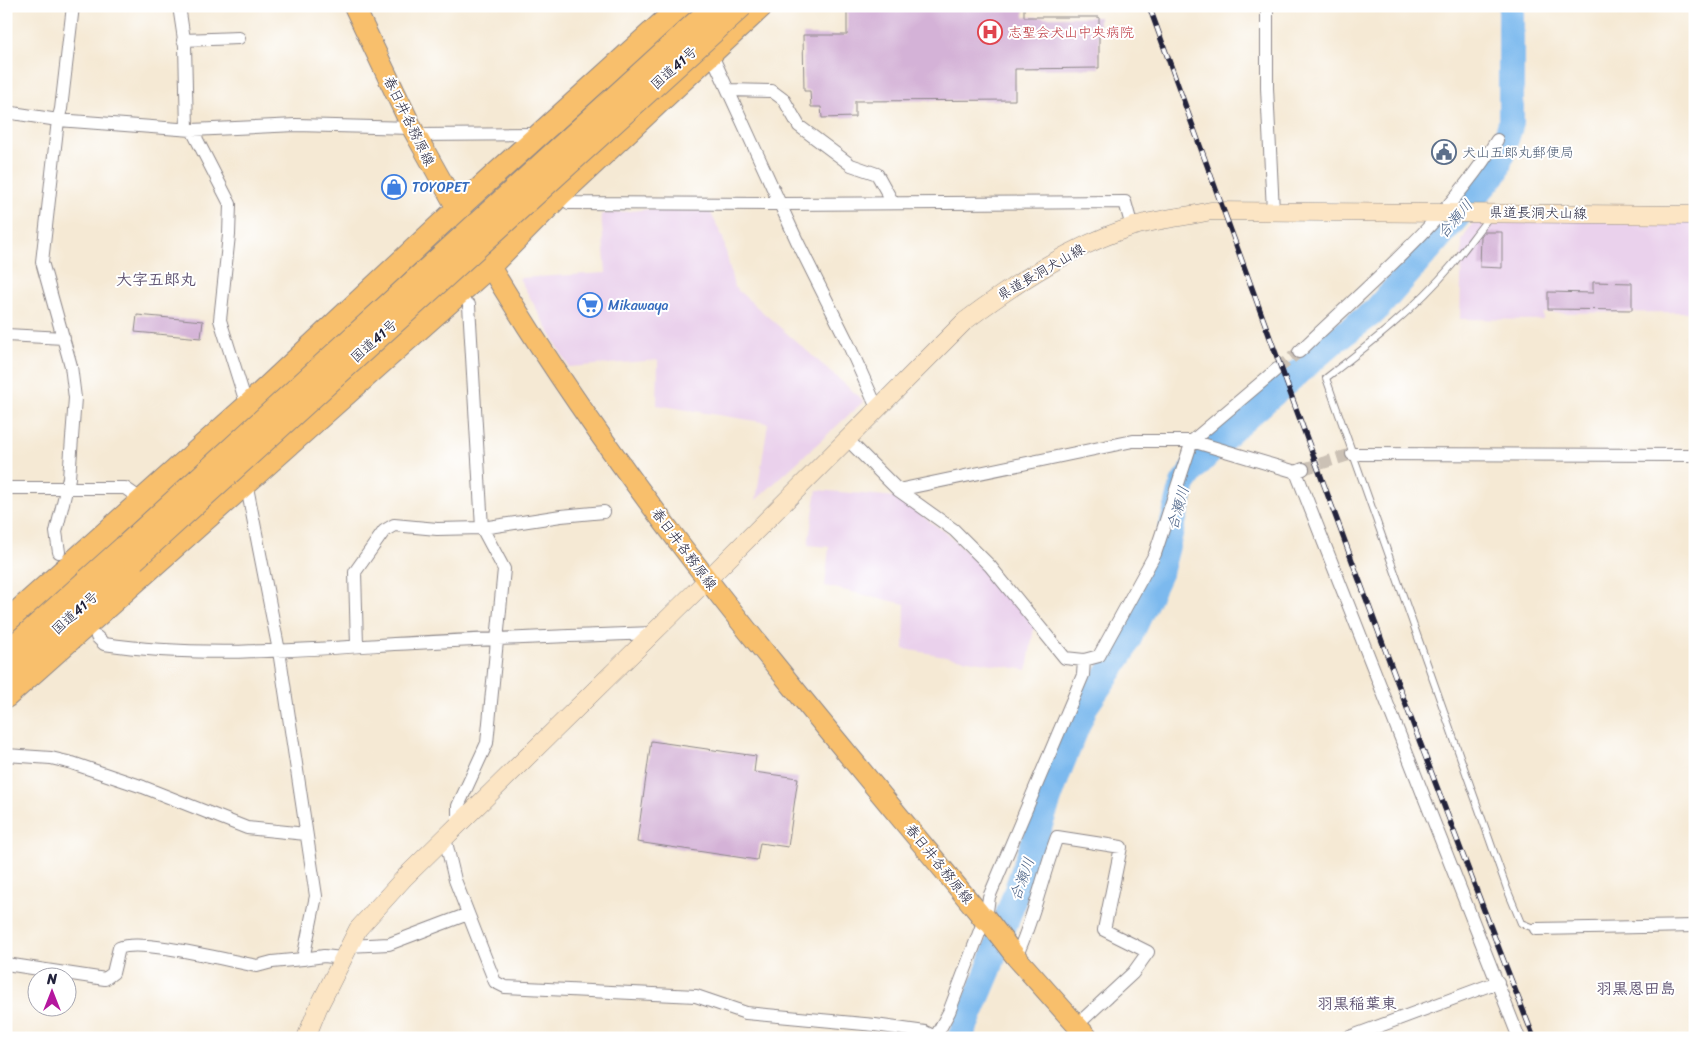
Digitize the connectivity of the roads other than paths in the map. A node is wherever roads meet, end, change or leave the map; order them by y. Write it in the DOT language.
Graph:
graph roads {
  1 [pos="73,6"];
  2 [pos="179,6"];
  3 [pos="354,6"];
  4 [pos="681,6"];
  5 [pos="694,6"];
  6 [pos="714,6"];
  7 [pos="742,6"];
  8 [pos="762,6"];
  9 [pos="1267,6"];
  10 [pos="239,38"];
  11 [pos="184,40"];
  12 [pos="711,53"];
  13 [pos="728,90"];
  14 [pos="6,112"];
  15 [pos="58,120"];
  16 [pos="189,130"];
  17 [pos="414,132"];
  18 [pos="542,134"];
  19 [pos="1497,140"];
  20 [pos="560,195"];
  21 [pos="893,203"];
  22 [pos="781,204"];
  23 [pos="457,209"];
  24 [pos="1273,211"];
  25 [pos="1443,213"];
  26 [pos="1492,213"];
  27 [pos="1695,215"];
  28 [pos="1132,227"];
  29 [pos="490,266"];
  30 [pos="469,305"];
  31 [pos="6,335"];
  32 [pos="64,338"];
  33 [pos="1299,352"];
  34 [pos="1277,370"];
  35 [pos="246,406"];
  36 [pos="877,408"];
  37 [pos="848,440"];
  38 [pos="1192,441"];
  39 [pos="1352,454"];
  40 [pos="1695,455"];
  41 [pos="246,482"];
  42 [pos="6,488"];
  43 [pos="65,489"];
  44 [pos="898,490"];
  45 [pos="142,500"];
  46 [pos="604,512"];
  47 [pos="482,528"];
  48 [pos="59,552"];
  49 [pos="129,553"];
  50 [pos="706,581"];
  51 [pos="6,622"];
  52 [pos="652,633"];
  53 [pos="97,638"];
  54 [pos="497,638"];
  55 [pos="357,646"];
  56 [pos="279,651"];
  57 [pos="6,653"];
  58 [pos="1084,660"];
  59 [pos="6,675"];
  60 [pos="6,697"];
  61 [pos="6,755"];
  62 [pos="458,825"];
  63 [pos="306,834"];
  64 [pos="445,838"];
  65 [pos="468,914"];
  66 [pos="985,919"];
  67 [pos="1695,926"];
  68 [pos="1536,929"];
  69 [pos="345,952"];
  70 [pos="1016,957"];
  71 [pos="303,959"];
  72 [pos="6,964"];
  73 [pos="1498,982"];
  74 [pos="1082,1032"];
  75 [pos="306,1038"];
  76 [pos="935,1038"];
  77 [pos="1347,1038"];
  78 [pos="1518,1038"];
  1 -- 15 [label="street"];
  2 -- 11 [label="street"];
  3 -- 17 [label="main road, 春日井各務原線"];
  4 -- 18 [label="highway"];
  5 -- 12 [label="street"];
  6 -- 49 [label="highway, 国道41号, bridge"];
  7 -- 49 [label="highway, 国道41号, bridge"];
  8 -- 12 [label="highway"];
  9 -- 24 [label="street"];
  10 -- 11 [label="street"];
  11 -- 16 [label="street"];
  12 -- 13 [label="street"];
  12 -- 20 [label="highway"];
  13 -- 21 [label="street"];
  13 -- 22 [label="street"];
  14 -- 15 [label="street"];
  15 -- 16 [label="street"];
  15 -- 32 [label="street"];
  16 -- 17 [label="street"];
  16 -- 35 [label="street"];
  17 -- 18 [label="street"];
  17 -- 23 [label="main road, 春日井各務原線"];
  18 -- 23 [label="highway"];
  19 -- 25 [label="street"];
  20 -- 22 [label="street"];
  20 -- 29 [label="highway"];
  21 -- 22 [label="street"];
  21 -- 28 [label="street"];
  22 -- 36 [label="street"];
  23 -- 29 [label="main road, 春日井各務原線"];
  23 -- 35 [label="highway"];
  24 -- 25 [label="main road, 県道長洞犬山線"];
  24 -- 28 [label="main road, 県道長洞犬山線"];
  25 -- 26 [label="main road, 県道長洞犬山線"];
  25 -- 33 [label="street"];
  26 -- 27 [label="main road, 県道長洞犬山線"];
  26 -- 39 [label="lane"];
  28 -- 36 [label="main road, 県道長洞犬山線"];
  29 -- 41 [label="highway"];
  29 -- 50 [label="main road, 春日井各務原線"];
  30 -- 47 [label="street"];
  31 -- 32 [label="street"];
  32 -- 43 [label="street"];
  34 -- 38 [label="street"];
  35 -- 45 [label="highway"];
  36 -- 37 [label="main road, 県道長洞犬山線"];
  37 -- 44 [label="street"];
  37 -- 50 [label="main road, 県道長洞犬山線"];
  38 -- 44 [label="street"];
  38 -- 58 [label="street"];
  38 -- 73 [label="street"];
  39 -- 40 [label="street"];
  39 -- 68 [label="lane"];
  41 -- 56 [label="street"];
  41 -- 60 [label="highway"];
  42 -- 43 [label="street"];
  43 -- 45 [label="street"];
  43 -- 48 [label="street"];
  44 -- 58 [label="street"];
  45 -- 51 [label="highway"];
  46 -- 47 [label="street"];
  47 -- 54 [label="street"];
  47 -- 55 [label="street"];
  49 -- 57 [label="highway, 国道41号"];
  49 -- 59 [label="highway, 国道41号"];
  50 -- 52 [label="main road, 県道長洞犬山線"];
  50 -- 66 [label="main road, 春日井各務原線"];
  52 -- 54 [label="street"];
  52 -- 62 [label="main road, 県道長洞犬山線"];
  53 -- 56 [label="street"];
  54 -- 55 [label="street"];
  54 -- 62 [label="street"];
  55 -- 56 [label="street"];
  56 -- 63 [label="street"];
  58 -- 66 [label="street"];
  61 -- 63 [label="street"];
  62 -- 64 [label="main road, 県道長洞犬山線"];
  63 -- 71 [label="street"];
  64 -- 65 [label="street"];
  64 -- 69 [label="main road, 県道長洞犬山線"];
  65 -- 69 [label="street"];
  65 -- 76 [label="street"];
  66 -- 70 [label="main road, 春日井各務原線"];
  66 -- 76 [label="street"];
  67 -- 68 [label="street"];
  69 -- 71 [label="street"];
  69 -- 75 [label="main road, 県道長洞犬山線"];
  70 -- 74 [label="main road, 春日井各務原線"];
  70 -- 74 [label="street"];
  71 -- 72 [label="street"];
  73 -- 77 [label="street"];
  73 -- 78 [label="street"];
}
